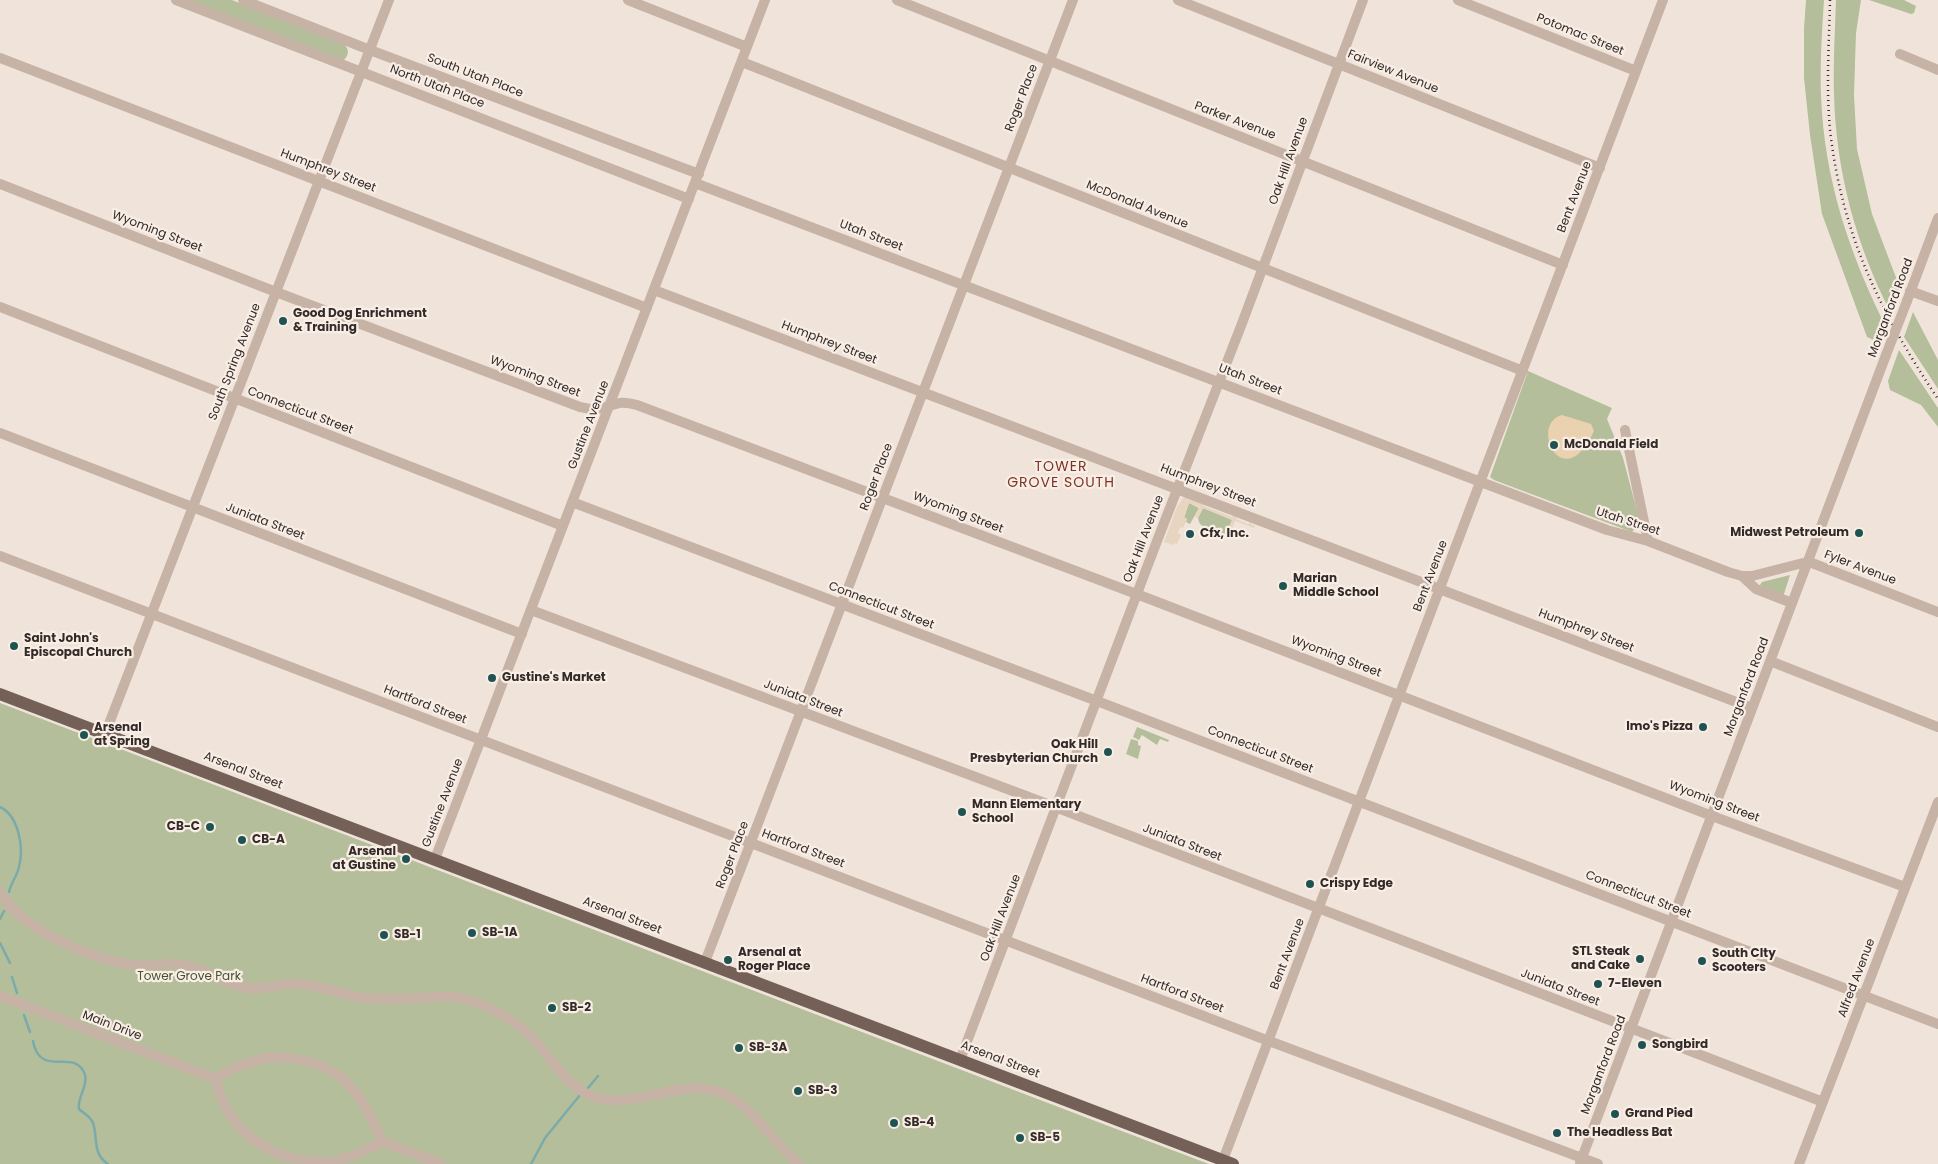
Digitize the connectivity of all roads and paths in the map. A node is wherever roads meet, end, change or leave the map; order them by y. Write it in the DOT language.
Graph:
graph roads {
  1 [pos="176,0"];
  2 [pos="243,0"];
  3 [pos="389,0"];
  4 [pos="628,0"];
  5 [pos="766,0"];
  6 [pos="897,0"];
  7 [pos="1073,0"];
  8 [pos="1178,0"];
  9 [pos="1363,0"];
  10 [pos="1458,0"];
  11 [pos="1663,0"];
  12 [pos="748,47"];
  13 [pos="370,50"];
  14 [pos="1900,54"];
  15 [pos="0,58"];
  16 [pos="742,62"];
  17 [pos="1049,62"];
  18 [pos="1339,64"];
  19 [pos="1938,70"];
  20 [pos="362,71"];
  21 [pos="1636,71"];
  22 [pos="1303,161"];
  23 [pos="1009,168"];
  24 [pos="1600,168"];
  25 [pos="697,178"];
  26 [pos="319,180"];
  27 [pos="0,184"];
  28 [pos="689,198"];
  29 [pos="1938,218"];
  30 [pos="1563,265"];
  31 [pos="1262,269"];
  32 [pos="964,285"];
  33 [pos="654,290"];
  34 [pos="276,292"];
  35 [pos="1909,296"];
  36 [pos="1938,301"];
  37 [pos="0,308"];
  38 [pos="647,308"];
  39 [pos="1523,371"];
  40 [pos="1219,381"];
  41 [pos="923,393"];
  42 [pos="235,399"];
  43 [pos="609,406"];
  44 [pos="1625,430"];
  45 [pos="0,433"];
  46 [pos="1481,481"];
  47 [pos="1177,488"];
  48 [pos="882,498"];
  49 [pos="572,502"];
  50 [pos="193,507"];
  51 [pos="563,526"];
  52 [pos="1648,541"];
  53 [pos="0,556"];
  54 [pos="1808,562"];
  55 [pos="1742,576"];
  56 [pos="1440,588"];
  57 [pos="1137,594"];
  58 [pos="1792,603"];
  59 [pos="842,605"];
  60 [pos="531,610"];
  61 [pos="1938,612"];
  62 [pos="151,614"];
  63 [pos="522,634"];
  64 [pos="1770,662"];
  65 [pos="0,694"];
  66 [pos="1400,695"];
  67 [pos="1097,701"];
  68 [pos="1752,708"];
  69 [pos="801,711"];
  70 [pos="1938,727"];
  71 [pos="105,734"];
  72 [pos="481,740"];
  73 [pos="1359,802"];
  74 [pos="1938,802"];
  75 [pos="1056,808"];
  76 [pos="1712,816"];
  77 [pos="751,843"];
  78 [pos="435,859"];
  79 [pos="1905,887"];
  80 [pos="0,892"];
  81 [pos="1318,909"];
  82 [pos="1672,921"];
  83 [pos="1005,940"];
  84 [pos="705,962"];
  85 [pos="0,996"];
  86 [pos="1864,996"];
  87 [pos="1938,1024"];
  88 [pos="1631,1028"];
  89 [pos="1268,1040"];
  90 [pos="960,1060"];
  91 [pos="216,1079"];
  92 [pos="1823,1102"];
  93 [pos="383,1142"];
  94 [pos="1581,1161"];
  95 [pos="1228,1162"];
  96 [pos="441,1164"];
  97 [pos="799,1164"];
  98 [pos="1598,1164"];
  99 [pos="1799,1164"];
  1 -- 20 [label="street, North Utah Place"];
  2 -- 13 [label="street, South Utah Place"];
  3 -- 13 [label="street, South Spring Avenue"];
  4 -- 12 [label="street"];
  5 -- 12 [label="street, Gustine Avenue"];
  6 -- 17 [label="street, Parker Avenue"];
  7 -- 17 [label="street, Roger Place"];
  8 -- 18 [label="street, Fairview Avenue"];
  9 -- 18 [label="street, Oak Hill Avenue"];
  10 -- 21 [label="street, Potomac Street"];
  11 -- 21 [label="street, Bent Avenue"];
  12 -- 16 [label="street, Gustine Avenue"];
  13 -- 20 [label="street, South Spring Avenue"];
  13 -- 25 [label="street, South Utah Place"];
  14 -- 19 [label="street"];
  15 -- 26 [label="street, Humphrey Street"];
  16 -- 23 [label="street, McDonald Avenue"];
  16 -- 25 [label="street, Gustine Avenue"];
  17 -- 22 [label="street, Parker Avenue"];
  17 -- 23 [label="street, Roger Place"];
  18 -- 22 [label="street, Oak Hill Avenue"];
  18 -- 24 [label="street, Fairview Avenue"];
  20 -- 26 [label="street, South Spring Avenue"];
  20 -- 28 [label="street, North Utah Place"];
  21 -- 24 [label="street, Bent Avenue"];
  22 -- 30 [label="street, Parker Avenue"];
  22 -- 31 [label="street, Oak Hill Avenue"];
  23 -- 31 [label="street, McDonald Avenue"];
  23 -- 32 [label="street, Roger Place"];
  24 -- 30 [label="street, Bent Avenue"];
  25 -- 28 [label="street, Gustine Avenue"];
  25 -- 32 [label="street, Utah Street"];
  26 -- 34 [label="street, South Spring Avenue"];
  26 -- 38 [label="street, Humphrey Street"];
  27 -- 34 [label="street, Wyoming Street"];
  28 -- 33 [label="street, Gustine Avenue"];
  29 -- 35 [label="street, Morganford Road"];
  30 -- 39 [label="street, Bent Avenue"];
  31 -- 39 [label="street, McDonald Avenue"];
  31 -- 40 [label="street, Oak Hill Avenue"];
  32 -- 40 [label="street, Utah Street"];
  32 -- 41 [label="street, Roger Place"];
  33 -- 38 [label="street, Gustine Avenue"];
  33 -- 41 [label="street, Humphrey Street"];
  34 -- 42 [label="street, South Spring Avenue"];
  34 -- 43 [label="street, Wyoming Street"];
  35 -- 36 [label="street"];
  35 -- 54 [label="street, Morganford Road, bridge"];
  37 -- 42 [label="street, Connecticut Street"];
  38 -- 43 [label="street, Gustine Avenue"];
  39 -- 46 [label="street, Bent Avenue"];
  40 -- 46 [label="street, Utah Street"];
  40 -- 47 [label="street, Oak Hill Avenue"];
  41 -- 47 [label="street, Humphrey Street"];
  41 -- 48 [label="street, Roger Place"];
  42 -- 50 [label="street, South Spring Avenue"];
  42 -- 51 [label="street, Connecticut Street"];
  43 -- 48 [label="street, Wyoming Street"];
  43 -- 49 [label="street, Gustine Avenue"];
  44 -- 52 [label="street"];
  45 -- 50 [label="street, Juniata Street"];
  46 -- 52 [label="street, Utah Street"];
  46 -- 56 [label="street, Bent Avenue"];
  47 -- 56 [label="street, Humphrey Street"];
  47 -- 57 [label="street, Oak Hill Avenue"];
  48 -- 57 [label="street, Wyoming Street"];
  48 -- 59 [label="street, Roger Place"];
  49 -- 51 [label="street, Gustine Avenue"];
  49 -- 59 [label="street, Connecticut Street"];
  50 -- 62 [label="street, South Spring Avenue"];
  50 -- 63 [label="street, Juniata Street"];
  51 -- 60 [label="street, Gustine Avenue"];
  52 -- 55 [label="street, Utah Street"];
  53 -- 62 [label="street, Hartford Street"];
  54 -- 55 [label="street, Fyler Avenue"];
  54 -- 58 [label="street, Morganford Road"];
  54 -- 61 [label="street, Fyler Avenue"];
  55 -- 58 [label="street, Utah Street"];
  56 -- 66 [label="street, Bent Avenue"];
  56 -- 68 [label="street, Humphrey Street"];
  57 -- 66 [label="street, Wyoming Street"];
  57 -- 67 [label="street, Oak Hill Avenue"];
  58 -- 64 [label="street, Morganford Road"];
  59 -- 67 [label="street, Connecticut Street"];
  59 -- 69 [label="street, Roger Place"];
  60 -- 63 [label="street, Gustine Avenue"];
  60 -- 69 [label="street, Juniata Street"];
  62 -- 71 [label="street, South Spring Avenue"];
  62 -- 72 [label="street, Hartford Street"];
  63 -- 72 [label="street, Gustine Avenue"];
  64 -- 68 [label="street, Morganford Road"];
  64 -- 70 [label="street"];
  65 -- 71 [label="main road, Arsenal Street"];
  66 -- 73 [label="street, Bent Avenue"];
  66 -- 76 [label="street, Wyoming Street"];
  67 -- 73 [label="street, Connecticut Street"];
  67 -- 75 [label="street, Oak Hill Avenue"];
  68 -- 76 [label="street, Morganford Road"];
  69 -- 75 [label="street, Juniata Street"];
  69 -- 77 [label="street, Roger Place"];
  71 -- 78 [label="main road, Arsenal Street"];
  72 -- 77 [label="street, Hartford Street"];
  72 -- 78 [label="street, Gustine Avenue"];
  73 -- 81 [label="street, Bent Avenue"];
  73 -- 82 [label="street, Connecticut Street"];
  74 -- 79 [label="street, Alfred Avenue"];
  75 -- 81 [label="street, Juniata Street"];
  75 -- 83 [label="street, Oak Hill Avenue"];
  76 -- 79 [label="street, Wyoming Street"];
  76 -- 82 [label="street, Morganford Road"];
  77 -- 83 [label="street, Hartford Street"];
  77 -- 84 [label="street, Roger Place"];
  78 -- 84 [label="main road, Arsenal Street"];
  79 -- 86 [label="street, Alfred Avenue"];
  80 -- 97 [label="street"];
  81 -- 88 [label="street, Juniata Street"];
  81 -- 89 [label="street, Bent Avenue"];
  82 -- 86 [label="street, Connecticut Street"];
  82 -- 88 [label="street, Morganford Road"];
  83 -- 89 [label="street, Hartford Street"];
  83 -- 90 [label="street, Oak Hill Avenue"];
  84 -- 90 [label="main road, Arsenal Street"];
  85 -- 91 [label="street, Main Drive"];
  86 -- 87 [label="street, Connecticut Street"];
  86 -- 92 [label="street, Alfred Avenue"];
  88 -- 92 [label="street, Juniata Street"];
  88 -- 94 [label="street, Morganford Road"];
  89 -- 94 [label="street, Hartford Street"];
  89 -- 95 [label="street, Bent Avenue"];
  90 -- 95 [label="main road, Arsenal Street"];
  91 -- 93 [label="street"];
  91 -- 93 [label="street"];
  92 -- 99 [label="street, Alfred Avenue"];
  93 -- 96 [label="street"];
  94 -- 98 [label="street, Hartford Street"];
}
